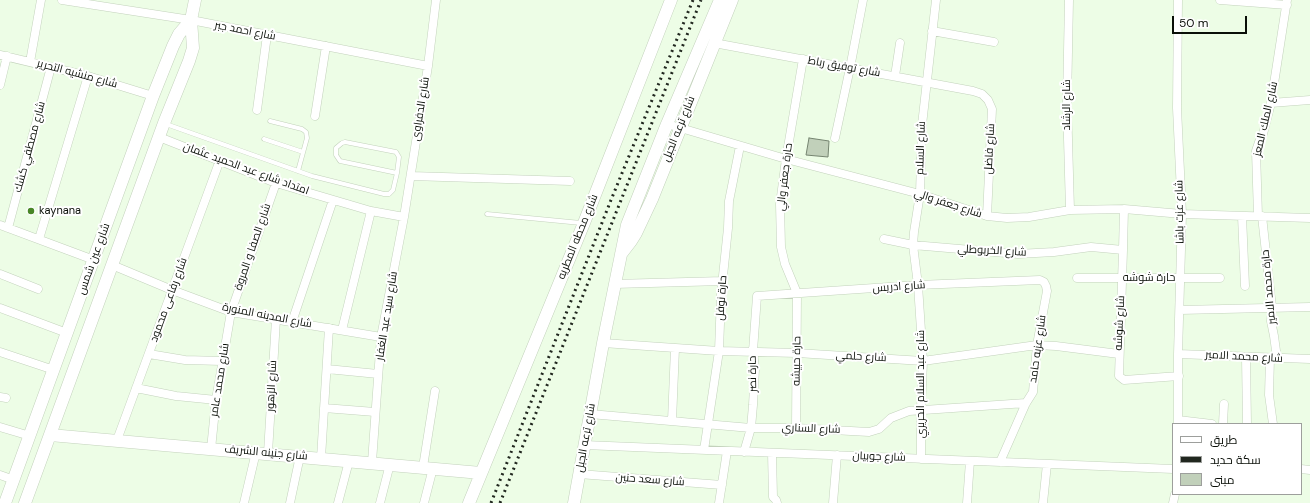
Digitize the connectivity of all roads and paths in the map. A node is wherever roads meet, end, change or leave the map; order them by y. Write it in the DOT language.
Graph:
graph roads {
  1 [pos="41,0"];
  2 [pos="62,0"];
  3 [pos="195,0"];
  4 [pos="436,0"];
  5 [pos="671,0"];
  6 [pos="720,0"];
  7 [pos="732,0"];
  8 [pos="863,0"];
  9 [pos="936,0"];
  10 [pos="1070,0"];
  11 [pos="1178,0"];
  12 [pos="1220,0"];
  13 [pos="1287,2"];
  14 [pos="191,20"];
  15 [pos="932,31"];
  16 [pos="267,35"];
  17 [pos="994,42"];
  18 [pos="714,43"];
  19 [pos="900,44"];
  20 [pos="326,46"];
  21 [pos="3,56"];
  22 [pos="803,59"];
  23 [pos="30,62"];
  24 [pos="428,66"];
  25 [pos="51,67"];
  26 [pos="850,68"];
  27 [pos="88,76"];
  28 [pos="895,76"];
  29 [pos="926,82"];
  30 [pos="0,85"];
  31 [pos="973,91"];
  32 [pos="153,96"];
  33 [pos="1310,100"];
  34 [pos="1271,102"];
  35 [pos="257,110"];
  36 [pos="315,116"];
  37 [pos="270,120"];
  38 [pos="164,123"];
  39 [pos="667,124"];
  40 [pos="680,128"];
  41 [pos="159,137"];
  42 [pos="835,138"];
  43 [pos="264,139"];
  44 [pos="740,146"];
  45 [pos="303,152"];
  46 [pos="786,159"];
  47 [pos="220,160"];
  48 [pos="298,171"];
  49 [pos="397,173"];
  50 [pos="411,176"];
  51 [pos="570,181"];
  52 [pos="276,183"];
  53 [pos="920,194"];
  54 [pos="333,200"];
  55 [pos="1124,209"];
  56 [pos="1070,210"];
  57 [pos="371,211"];
  58 [pos="487,214"];
  59 [pos="1182,214"];
  60 [pos="987,216"];
  61 [pos="1242,216"];
  62 [pos="1260,216"];
  63 [pos="404,217"];
  64 [pos="1310,218"];
  65 [pos="584,223"];
  66 [pos="4,226"];
  67 [pos="39,239"];
  68 [pos="884,239"];
  69 [pos="914,245"];
  70 [pos="1124,250"];
  71 [pos="620,255"];
  72 [pos="94,260"];
  73 [pos="112,265"];
  74 [pos="0,274"];
  75 [pos="1077,278"];
  76 [pos="1122,278"];
  77 [pos="1180,278"];
  78 [pos="1220,278"];
  79 [pos="1040,280"];
  80 [pos="723,281"];
  81 [pos="614,284"];
  82 [pos="918,285"];
  83 [pos="1245,286"];
  84 [pos="38,289"];
  85 [pos="172,290"];
  86 [pos="797,293"];
  87 [pos="757,296"];
  88 [pos="1310,307"];
  89 [pos="0,308"];
  90 [pos="1272,308"];
  91 [pos="1180,310"];
  92 [pos="231,312"];
  93 [pos="276,319"];
  94 [pos="292,322"];
  95 [pos="330,328"];
  96 [pos="342,330"];
  97 [pos="67,333"];
  98 [pos="381,337"];
  99 [pos="603,343"];
  100 [pos="1038,346"];
  101 [pos="675,348"];
  102 [pos="719,351"];
  103 [pos="753,351"];
  104 [pos="0,352"];
  105 [pos="797,353"];
  106 [pos="149,354"];
  107 [pos="1119,354"];
  108 [pos="1178,354"];
  109 [pos="1246,357"];
  110 [pos="1273,358"];
  111 [pos="1310,359"];
  112 [pos="222,361"];
  113 [pos="923,361"];
  114 [pos="327,369"];
  115 [pos="54,370"];
  116 [pos="378,374"];
  117 [pos="1179,376"];
  118 [pos="136,388"];
  119 [pos="435,391"];
  120 [pos="216,400"];
  121 [pos="1026,403"];
  122 [pos="1224,404"];
  123 [pos="324,408"];
  124 [pos="921,409"];
  125 [pos="375,412"];
  126 [pos="590,414"];
  127 [pos="672,421"];
  128 [pos="1178,422"];
  129 [pos="1195,423"];
  130 [pos="1223,423"];
  131 [pos="1247,423"];
  132 [pos="1273,423"];
  133 [pos="708,424"];
  134 [pos="0,427"];
  135 [pos="751,428"];
  136 [pos="796,428"];
  137 [pos="50,435"];
  138 [pos="30,436"];
  139 [pos="117,440"];
  140 [pos="584,445"];
  141 [pos="211,448"];
  142 [pos="704,450"];
  143 [pos="727,451"];
  144 [pos="744,452"];
  145 [pos="262,453"];
  146 [pos="772,453"];
  147 [pos="837,455"];
  148 [pos="300,456"];
  149 [pos="321,458"];
  150 [pos="921,459"];
  151 [pos="349,461"];
  152 [pos="970,461"];
  153 [pos="372,462"];
  154 [pos="1000,462"];
  155 [pos="390,464"];
  156 [pos="1047,464"];
  157 [pos="428,467"];
  158 [pos="1172,469"];
  159 [pos="481,472"];
  160 [pos="579,474"];
  161 [pos="0,476"];
  162 [pos="14,480"];
  163 [pos="722,485"];
  164 [pos="5,503"];
  165 [pos="25,503"];
  166 [pos="244,503"];
  167 [pos="290,503"];
  168 [pos="338,503"];
  169 [pos="380,503"];
  170 [pos="424,503"];
  171 [pos="469,503"];
  172 [pos="574,503"];
  173 [pos="719,503"];
  174 [pos="777,503"];
  175 [pos="833,503"];
  176 [pos="967,503"];
  177 [pos="1043,503"];
  1 -- 23 [label="street"];
  2 -- 14 [label="street, شارع احمد جبر"];
  3 -- 14 [label="street, شارع عين شمس"];
  4 -- 24 [label="street, شارع الدفراوى"];
  5 -- 65 [label="street, شارع محطه المطريه"];
  6 -- 39 [label="street, شارع ترعه الجبل"];
  7 -- 18 [label="street, شارع ترعه الجبل"];
  8 -- 26 [label="street"];
  9 -- 15 [label="street, شارع السلام"];
  10 -- 56 [label="street, شارع الرشاد"];
  11 -- 59 [label="street, شارع عزت باشا"];
  12 -- 13 [label="street"];
  13 -- 34 [label="street, شارع الملك المعز"];
  14 -- 16 [label="street, شارع احمد جبر"];
  14 -- 32 [label="street, شارع عين شمس"];
  14 -- 38 [label="street, شارع عين شمس"];
  15 -- 17 [label="street"];
  15 -- 29 [label="street, شارع السلام"];
  16 -- 20 [label="street, شارع احمد جبر"];
  16 -- 35 [label="street"];
  18 -- 22 [label="street, شارع توفيق رباط"];
  18 -- 40 [label="street, شارع ترعه الجبل"];
  19 -- 28 [label="street"];
  20 -- 24 [label="street, شارع احمد جبر"];
  20 -- 36 [label="street"];
  21 -- 23 [label="street, شارع منشيه التحرير"];
  21 -- 30 [label="street"];
  22 -- 26 [label="street, شارع توفيق رباط"];
  22 -- 46 [label="street, حارة جعفر والي"];
  23 -- 25 [label="street, شارع منشيه التحرير"];
  24 -- 50 [label="street, شارع الدفراوى"];
  25 -- 27 [label="street, شارع منشيه التحرير"];
  25 -- 66 [label="street, شارع مصطفي كشك"];
  26 -- 28 [label="street, شارع توفيق رباط"];
  26 -- 42 [label="street"];
  27 -- 32 [label="street, شارع منشيه التحرير"];
  27 -- 67 [label="street"];
  28 -- 29 [label="street, شارع توفيق رباط"];
  29 -- 31 [label="street, شارع توفيق رباط"];
  29 -- 53 [label="street, شارع السلام"];
  31 -- 60 [label="street, شارع فاضل"];
  32 -- 72 [label="street, شارع عين شمس"];
  33 -- 34 [label="street"];
  34 -- 62 [label="street, شارع الملك المعز"];
  37 -- 45 [label="lane"];
  38 -- 41 [label="street, شارع عين شمس"];
  38 -- 48 [label="lane"];
  39 -- 40 [label="street, شارع جعفر والي"];
  39 -- 71 [label="street, شارع ترعه الجبل"];
  40 -- 44 [label="street, شارع جعفر والي"];
  40 -- 71 [label="street, شارع ترعه الجبل"];
  41 -- 47 [label="street, امتداد شارع عبد الحميد عثمان"];
  41 -- 73 [label="street, شارع عين شمس"];
  43 -- 45 [label="lane"];
  44 -- 46 [label="street, شارع جعفر والي"];
  44 -- 80 [label="street, حارة نوفل"];
  45 -- 48 [label="lane"];
  46 -- 53 [label="street, شارع جعفر والي"];
  46 -- 86 [label="street, حارة جعفر والي"];
  47 -- 52 [label="street, امتداد شارع عبد الحميد عثمان"];
  47 -- 85 [label="street, شارع رفاعى محمود"];
  48 -- 49 [label="lane"];
  49 -- 49 [label="lane"];
  50 -- 51 [label="street"];
  50 -- 63 [label="street, شارع الدفراوى"];
  52 -- 54 [label="street, امتداد شارع عبد الحميد عثمان"];
  52 -- 92 [label="street, شارع الصفا و المروة"];
  53 -- 60 [label="street, شارع جعفر والي"];
  53 -- 69 [label="street, شارع السلام"];
  54 -- 57 [label="street, امتداد شارع عبد الحميد عثمان"];
  54 -- 94 [label="street"];
  55 -- 56 [label="street, شارع جعفر والي"];
  55 -- 59 [label="street, شارع جعفر والي"];
  55 -- 70 [label="street, شارع شوشه"];
  56 -- 60 [label="street, شارع جعفر والي"];
  57 -- 63 [label="street, امتداد شارع عبد الحميد عثمان"];
  57 -- 96 [label="street"];
  58 -- 65 [label="lane"];
  59 -- 61 [label="street, شارع جعفر والي"];
  59 -- 77 [label="street, شارع عزت باشا"];
  61 -- 62 [label="street, شارع جعفر والي"];
  61 -- 83 [label="street"];
  62 -- 64 [label="street, شارع جعفر والي"];
  62 -- 90 [label="street, حارة محمد الامير"];
  63 -- 98 [label="street, شارع سيد عبد الغفار"];
  65 -- 159 [label="street, شارع محطه المطريه"];
  66 -- 67 [label="street"];
  67 -- 72 [label="street"];
  68 -- 69 [label="street, شارع الخربوطلي"];
  69 -- 70 [label="street, شارع الخربوطلي"];
  69 -- 82 [label="street, شارع السلام"];
  70 -- 76 [label="street, شارع شوشه"];
  71 -- 81 [label="street, شارع ترعه الجبل"];
  72 -- 97 [label="street, شارع عين شمس"];
  73 -- 85 [label="street, شارع المدينه المنورة"];
  73 -- 137 [label="street, شارع عين شمس"];
  74 -- 84 [label="street"];
  75 -- 76 [label="street, حارة شوشه"];
  76 -- 77 [label="street, حارة شوشه"];
  76 -- 107 [label="street, شارع شوشه"];
  77 -- 78 [label="street, حارة شوشه"];
  77 -- 91 [label="street, شارع عزت باشا"];
  79 -- 82 [label="street, شارع ادريس"];
  79 -- 100 [label="street, شارع عزبه حامد"];
  80 -- 81 [label="street"];
  80 -- 102 [label="street, حارة نوفل"];
  81 -- 99 [label="street, شارع ترعه الجبل"];
  82 -- 86 [label="street, شارع ادريس"];
  82 -- 113 [label="street, شارع عبد السلام الحريري"];
  85 -- 92 [label="street, شارع المدينه المنورة"];
  85 -- 106 [label="street, شارع رفاعى محمود"];
  86 -- 87 [label="street, شارع ادريس"];
  86 -- 105 [label="street, حارة حبيشه"];
  87 -- 103 [label="street, حارة نصر"];
  88 -- 90 [label="street"];
  89 -- 97 [label="street"];
  90 -- 91 [label="street"];
  90 -- 110 [label="street, حارة محمد الامير"];
  91 -- 108 [label="street, شارع عزت باشا"];
  92 -- 93 [label="street, شارع المدينه المنورة"];
  92 -- 112 [label="street, شارع محمد عامر"];
  93 -- 94 [label="street, شارع المدينه المنورة"];
  93 -- 145 [label="street, شارع الزهور"];
  94 -- 95 [label="street, شارع المدينه المنورة"];
  95 -- 96 [label="street, شارع المدينه المنورة"];
  95 -- 114 [label="street"];
  96 -- 98 [label="street, شارع المدينه المنورة"];
  97 -- 115 [label="street, شارع عين شمس"];
  98 -- 116 [label="street, شارع سيد عبد الغفار"];
  99 -- 101 [label="street, شارع حلمي"];
  99 -- 126 [label="street, شارع ترعه الجبل"];
  100 -- 107 [label="street, شارع حلمي"];
  100 -- 113 [label="street, شارع حلمي"];
  100 -- 121 [label="street, شارع عزبه حامد"];
  101 -- 102 [label="street, شارع حلمي"];
  101 -- 127 [label="street"];
  102 -- 103 [label="street, شارع حلمي"];
  102 -- 133 [label="street, حارة نوفل"];
  103 -- 105 [label="street, شارع حلمي"];
  103 -- 135 [label="street, حارة نصر"];
  104 -- 115 [label="street"];
  105 -- 113 [label="street, شارع حلمي"];
  105 -- 136 [label="street, حارة حبيشه"];
  106 -- 112 [label="street"];
  106 -- 118 [label="street, شارع رفاعى محمود"];
  107 -- 117 [label="street, شارع شوشه"];
  108 -- 109 [label="street, شارع محمد الامير"];
  108 -- 117 [label="street, شارع عزت باشا"];
  109 -- 110 [label="street, شارع محمد الامير"];
  109 -- 131 [label="street"];
  110 -- 111 [label="street, شارع محمد الامير"];
  110 -- 132 [label="street"];
  112 -- 120 [label="street, شارع محمد عامر"];
  113 -- 124 [label="street, شارع عبد السلام الحريري"];
  114 -- 116 [label="street"];
  114 -- 123 [label="street"];
  115 -- 138 [label="street, شارع عين شمس"];
  116 -- 125 [label="street, شارع سيد عبد الغفار"];
  117 -- 128 [label="street, شارع عزت باشا"];
  118 -- 120 [label="street"];
  118 -- 139 [label="street, شارع رفاعى محمود"];
  119 -- 157 [label="street"];
  120 -- 141 [label="street, شارع محمد عامر"];
  121 -- 124 [label="street, شارع السناري"];
  121 -- 154 [label="street, شارع عزبه حامد"];
  122 -- 130 [label="street"];
  123 -- 125 [label="street"];
  123 -- 149 [label="street"];
  124 -- 136 [label="street, شارع السناري"];
  124 -- 150 [label="street, شارع عبد السلام الحريري"];
  125 -- 153 [label="street, شارع سيد عبد الغفار"];
  126 -- 127 [label="street, شارع السناري"];
  126 -- 140 [label="street, شارع ترعه الجبل"];
  127 -- 133 [label="street, شارع السناري"];
  128 -- 129 [label="street"];
  133 -- 135 [label="street, شارع السناري"];
  133 -- 142 [label="street, حارة نوفل"];
  134 -- 138 [label="street"];
  135 -- 136 [label="street, شارع السناري"];
  135 -- 144 [label="street, حارة نصر"];
  137 -- 139 [label="street, شارع جنينه الشريف"];
  137 -- 165 [label="street, شارع عين شمس"];
  138 -- 162 [label="street, شارع عين شمس"];
  139 -- 141 [label="street, شارع جنينه الشريف"];
  140 -- 142 [label="street, شارع جوبيان"];
  140 -- 160 [label="street, شارع ترعه الجبل"];
  141 -- 145 [label="street, شارع جنينه الشريف"];
  142 -- 143 [label="street, شارع جوبيان"];
  143 -- 144 [label="street, شارع جوبيان"];
  143 -- 163 [label="street"];
  144 -- 146 [label="street, شارع جوبيان"];
  145 -- 148 [label="street, شارع جنينه الشريف"];
  145 -- 166 [label="street, شارع الزهور"];
  146 -- 147 [label="street, شارع جوبيان"];
  146 -- 174 [label="street"];
  147 -- 150 [label="street, شارع جوبيان"];
  147 -- 175 [label="street"];
  148 -- 149 [label="street, شارع جنينه الشريف"];
  148 -- 167 [label="street"];
  149 -- 151 [label="street, شارع جنينه الشريف"];
  150 -- 152 [label="street, شارع جوبيان"];
  151 -- 153 [label="street, شارع جنينه الشريف"];
  151 -- 168 [label="street"];
  152 -- 154 [label="street, شارع جوبيان"];
  152 -- 176 [label="street"];
  153 -- 155 [label="street, شارع جنينه الشريف"];
  154 -- 156 [label="street, شارع جوبيان"];
  155 -- 157 [label="street, شارع جنينه الشريف"];
  155 -- 169 [label="street"];
  156 -- 158 [label="street, شارع جوبيان"];
  156 -- 177 [label="street"];
  157 -- 159 [label="street, شارع جنينه الشريف"];
  157 -- 170 [label="street"];
  159 -- 171 [label="street, شارع محطه المطريه"];
  160 -- 163 [label="street, شارع سعد حنين"];
  160 -- 172 [label="street, شارع ترعه الجبل"];
  161 -- 162 [label="street"];
  162 -- 164 [label="street, شارع عين شمس"];
  163 -- 173 [label="street"];
}
